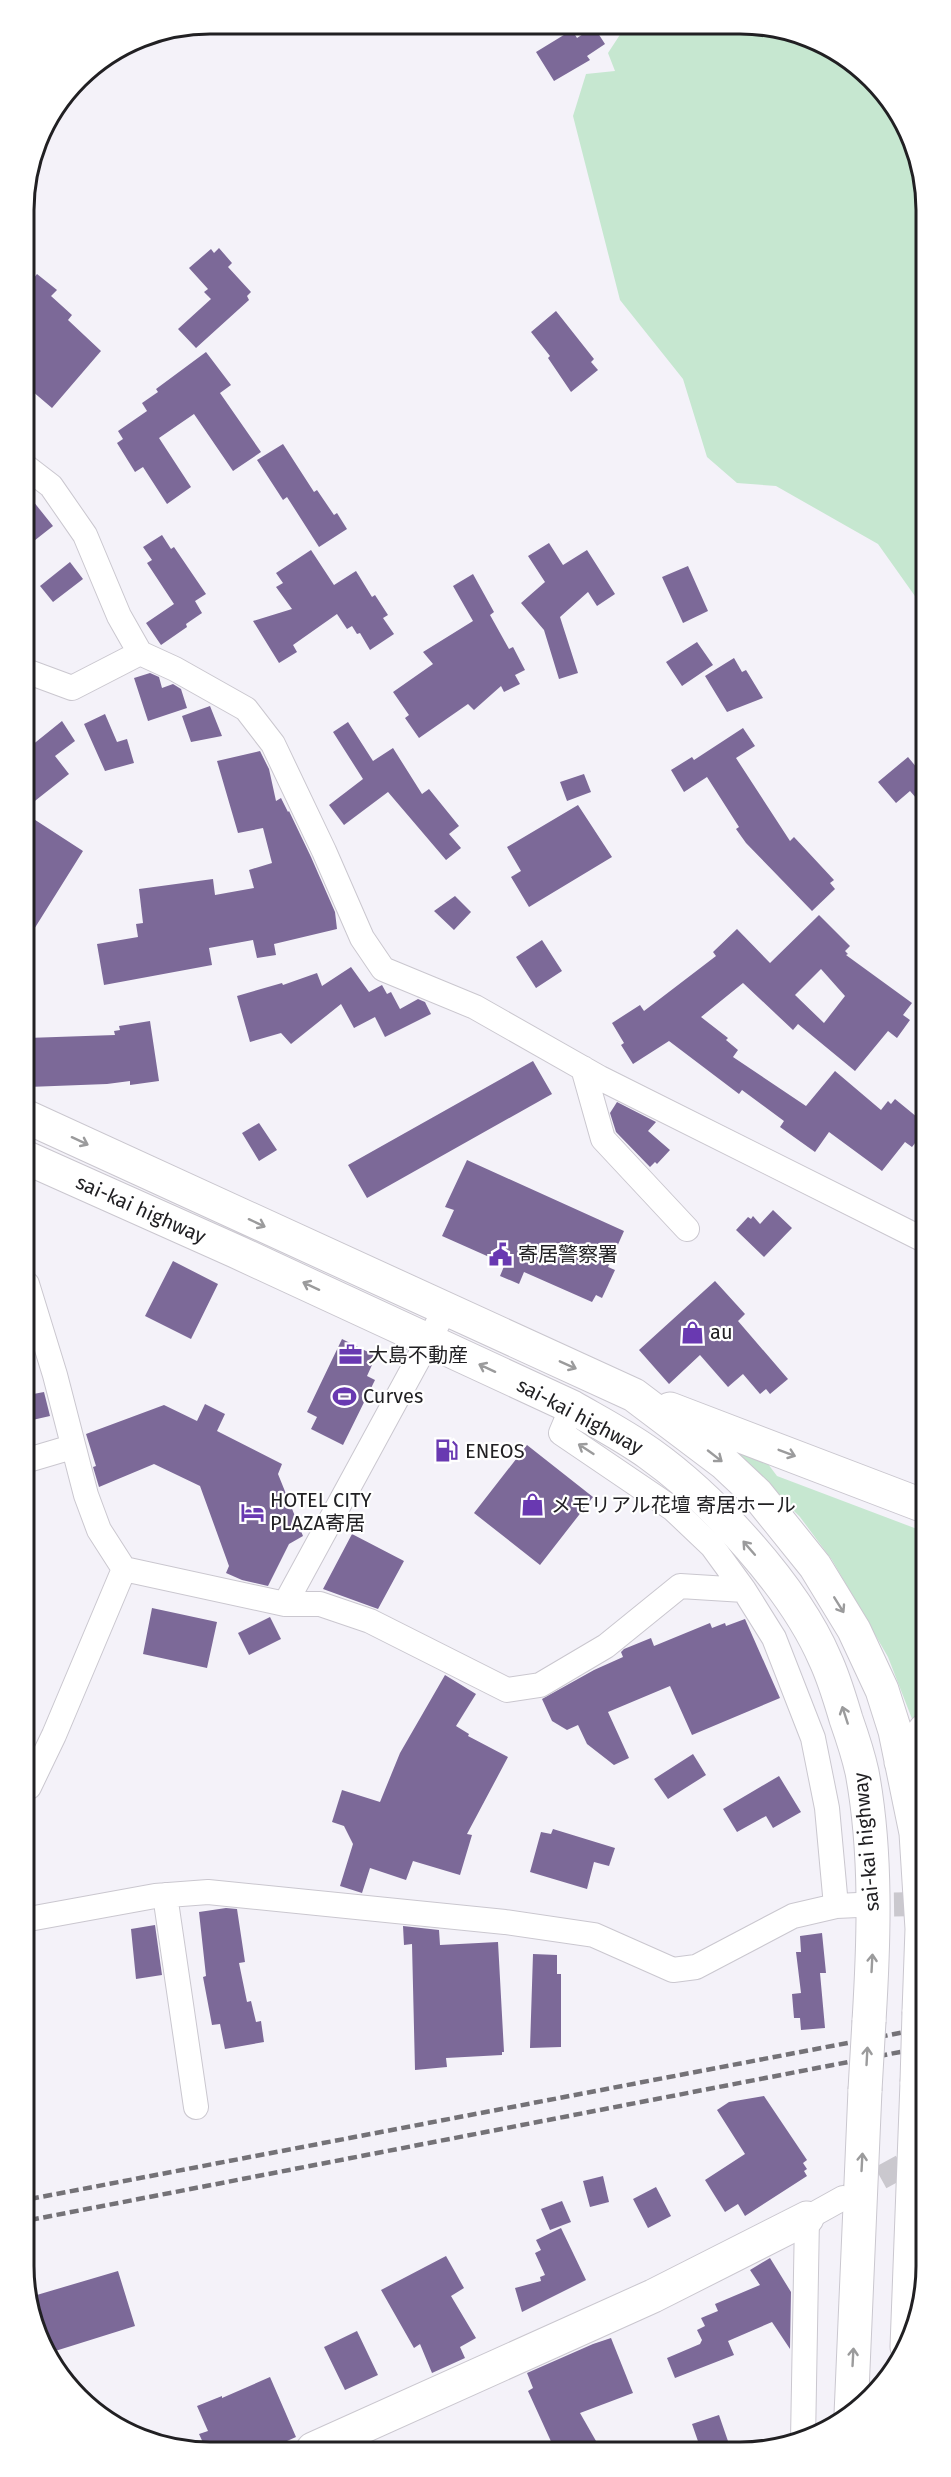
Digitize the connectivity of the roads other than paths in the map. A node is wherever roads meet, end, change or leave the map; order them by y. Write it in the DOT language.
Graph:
graph roads {
  1 [pos="35,474"];
  2 [pos="140,653"];
  3 [pos="35,674"];
  4 [pos="583,1068"];
  5 [pos="35,1121"];
  6 [pos="35,1162"];
  7 [pos="687,1229"];
  8 [pos="916,1236"];
  9 [pos="35,1310"];
  10 [pos="445,1310"];
  11 [pos="430,1340"];
  12 [pos="634,1395"];
  13 [pos="72,1447"];
  14 [pos="35,1458"];
  15 [pos="642,1467"];
  16 [pos="916,1503"];
  17 [pos="124,1569"];
  18 [pos="744,1590"];
  19 [pos="285,1604"];
  20 [pos="913,1760"];
  21 [pos="862,1771"];
  22 [pos="35,1775"];
  23 [pos="916,1833"];
  24 [pos="165,1895"];
  25 [pos="35,1917"];
  26 [pos="196,2106"];
  27 [pos="916,2108"];
  28 [pos="843,2198"];
  29 [pos="807,2218"];
  30 [pos="908,2319"];
  31 [pos="852,2402"];
  32 [pos="803,2431"];
  33 [pos="329,2442"];
  1 -- 2 [label="street"];
  2 -- 3 [label="street"];
  2 -- 4 [label="street"];
  4 -- 7 [label="street"];
  4 -- 8 [label="street"];
  5 -- 10 [label="main road, sai-kai highway, one-way"];
  11 -- 6 [label="main road, sai-kai highway, one-way"];
  9 -- 13 [label="street"];
  10 -- 11 [label="street"];
  10 -- 12 [label="main road, sai-kai highway, one-way"];
  15 -- 11 [label="main road, sai-kai highway, one-way"];
  11 -- 19 [label="street"];
  12 -- 16 [label="main road, one-way"];
  12 -- 20 [label="main road, sai-kai highway, one-way"];
  13 -- 14 [label="street"];
  13 -- 17 [label="street"];
  15 -- 18 [label="street"];
  21 -- 15 [label="main road, sai-kai highway, one-way"];
  17 -- 19 [label="street"];
  17 -- 22 [label="street"];
  18 -- 19 [label="street"];
  18 -- 24 [label="street"];
  20 -- 21 [label="main road"];
  20 -- 23 [label="main road, sai-kai highway"];
  31 -- 21 [label="main road, sai-kai highway, one-way, bridge"];
  24 -- 25 [label="street"];
  24 -- 26 [label="street"];
  27 -- 30 [label="main road, sai-kai highway, bridge"];
  28 -- 29 [label="street"];
  29 -- 32 [label="street"];
  29 -- 33 [label="main road"];
}
